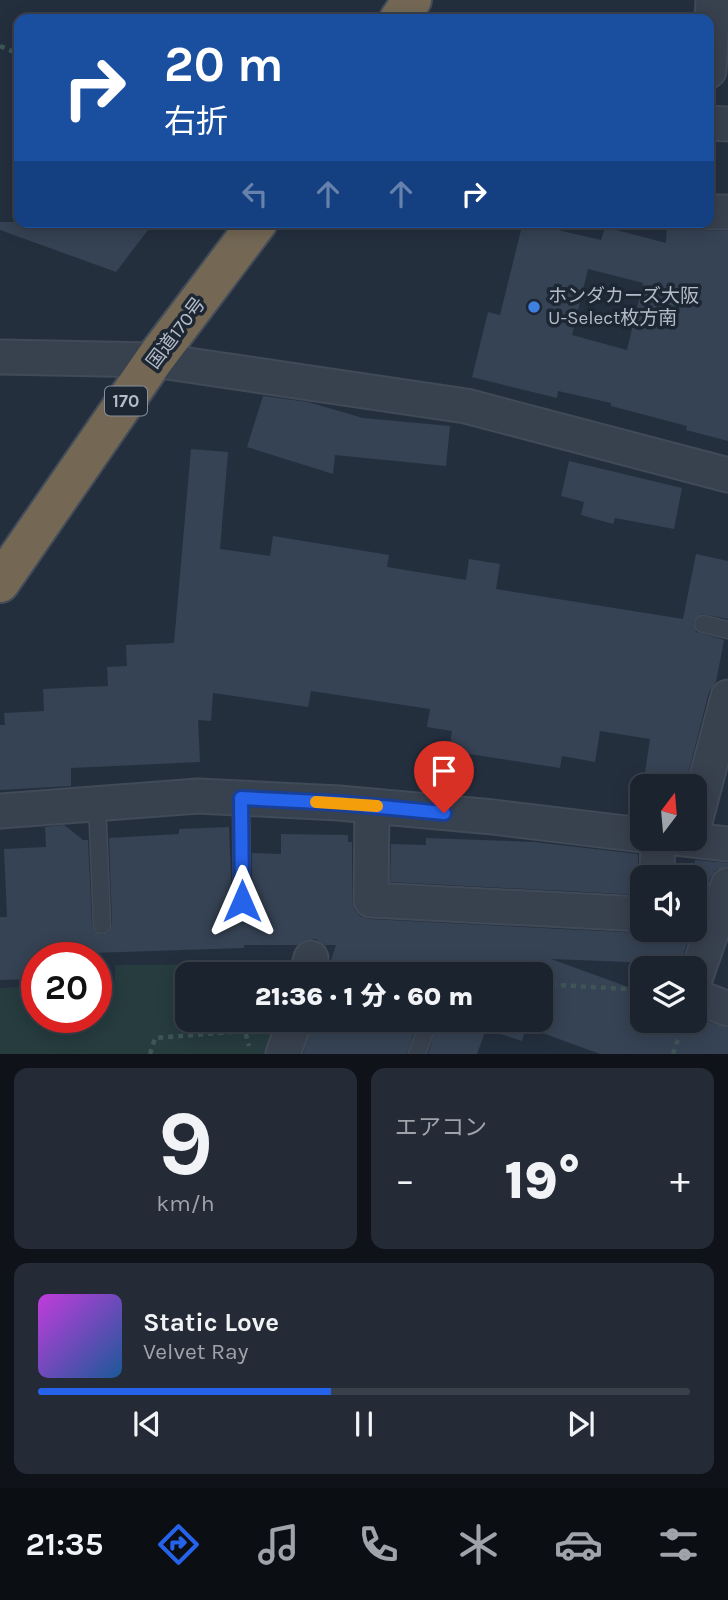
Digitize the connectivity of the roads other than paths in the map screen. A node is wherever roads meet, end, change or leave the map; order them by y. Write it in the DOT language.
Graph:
graph roads {
  1 [pos="253,228"];
  2 [pos="0,357"];
  3 [pos="154,360"];
  4 [pos="728,475"];
  5 [pos="0,583"];
  6 [pos="704,624"];
  7 [pos="728,630"];
  8 [pos="728,697"];
  9 [pos="702,774"];
  10 [pos="241,798"];
  11 [pos="97,802"];
  12 [pos="372,806"];
  13 [pos="0,811"];
  14 [pos="630,834"];
  15 [pos="707,840"];
  16 [pos="728,844"];
  17 [pos="728,885"];
  18 [pos="242,901"];
  19 [pos="630,914"];
  20 [pos="102,925"];
  21 [pos="703,956"];
  22 [pos="707,1001"];
  23 [pos="728,1009"];
  24 [pos="291,1032"];
  25 [pos="425,1032"];
  26 [pos="283,1054"];
  27 [pos="417,1054"];
  1 -- 3 [label="highway, 国道170号 / 170"];
  2 -- 3 [label="street"];
  3 -- 4 [label="street"];
  3 -- 5 [label="highway, 国道170号 / 170"];
  6 -- 7 [label="lane"];
  8 -- 9 [label="street"];
  10 -- 11 [label="street"];
  10 -- 12 [label="street"];
  10 -- 18 [label="lane"];
  11 -- 13 [label="street"];
  11 -- 20 [label="lane"];
  12 -- 14 [label="street"];
  12 -- 19 [label="street"];
  15 -- 16 [label="street"];
  17 -- 21 [label="street"];
  22 -- 23 [label="street"];
  24 -- 26 [label="street"];
  25 -- 27 [label="lane"];
}
